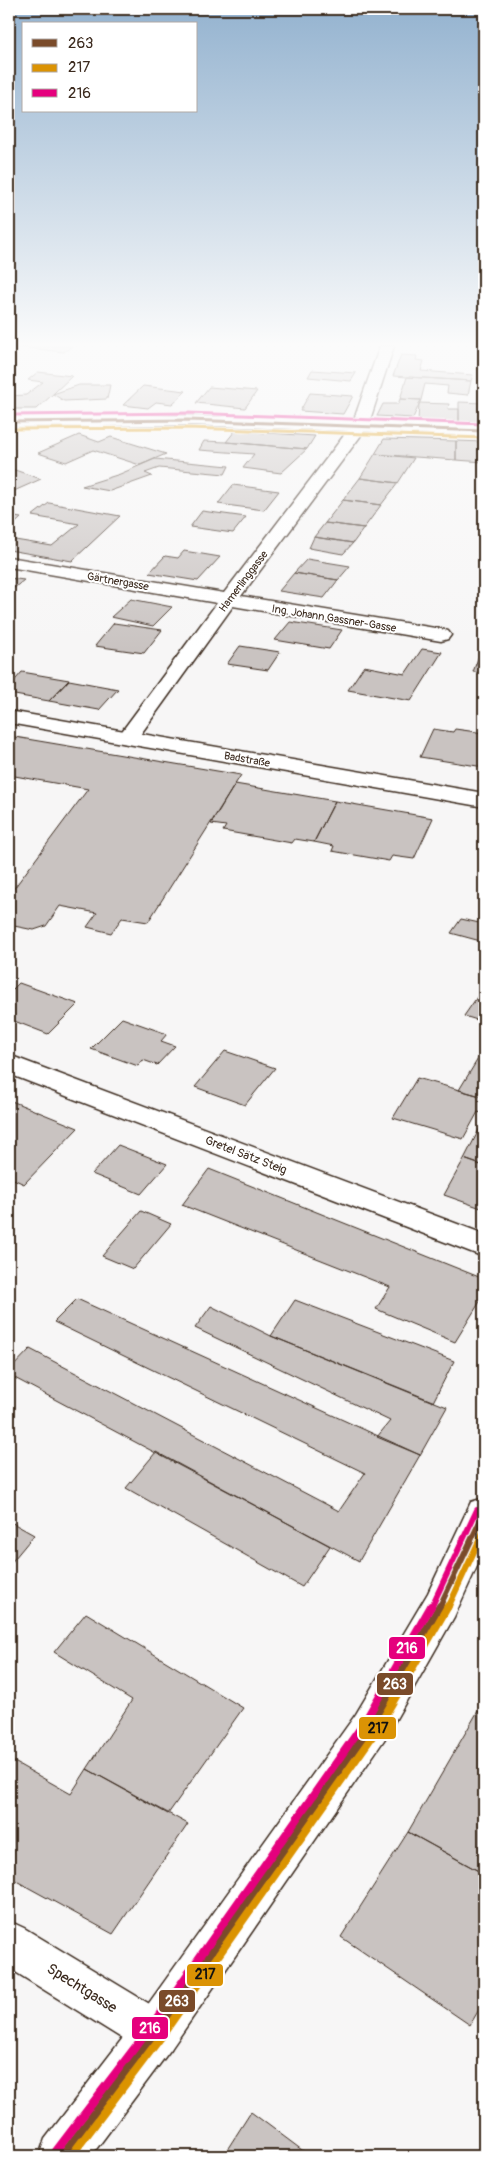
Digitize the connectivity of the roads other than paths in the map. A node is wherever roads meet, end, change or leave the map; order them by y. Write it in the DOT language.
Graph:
graph roads {
  1 [pos="344,447"];
  2 [pos="9,562"];
  3 [pos="228,600"];
  4 [pos="441,635"];
  5 [pos="9,717"];
  6 [pos="128,738"];
  7 [pos="484,800"];
  8 [pos="9,1064"];
  9 [pos="484,1246"];
  10 [pos="484,1513"];
  11 [pos="9,1943"];
  12 [pos="155,2033"];
  13 [pos="62,2156"];
  1 -- 3 [label="street, Hamerlinggasse"];
  2 -- 3 [label="street, Gärtnergasse"];
  3 -- 4 [label="street, Ing. Johann Gassner-Gasse"];
  3 -- 6 [label="street, Hamerlinggasse"];
  5 -- 6 [label="street, Badstraße"];
  6 -- 7 [label="street, Badstraße"];
  8 -- 9 [label="street, Gretel Sätz Steig"];
  10 -- 12 [label="street"];
  11 -- 12 [label="street, Spechtgasse"];
  12 -- 13 [label="street"];
}
